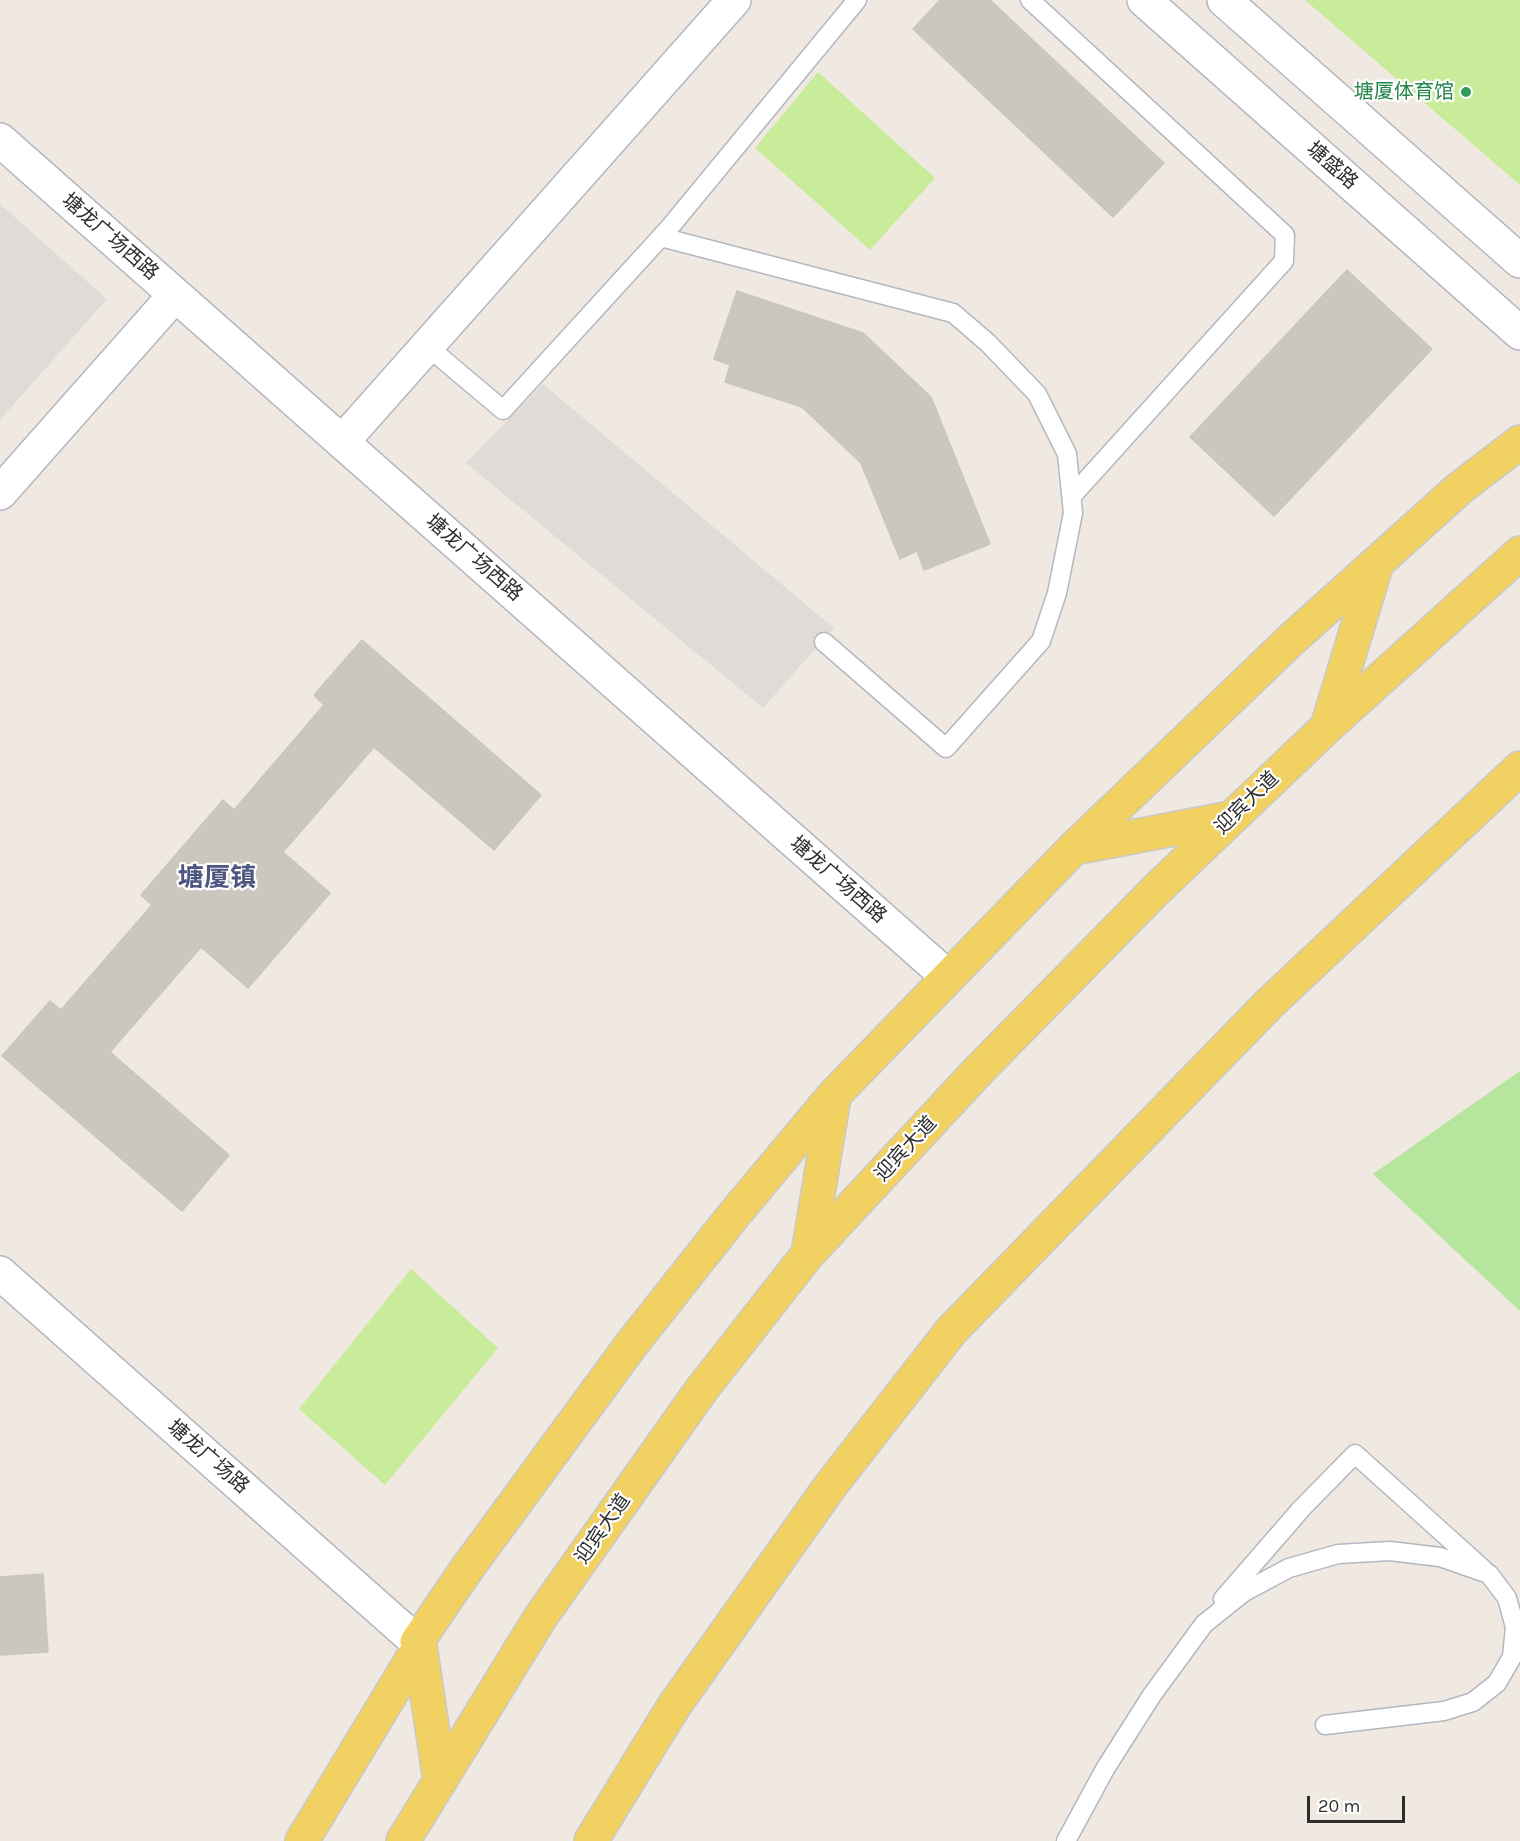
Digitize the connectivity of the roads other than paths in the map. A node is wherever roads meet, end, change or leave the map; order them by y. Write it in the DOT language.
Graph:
graph roads {
  1 [pos="734,0"];
  2 [pos="857,0"];
  3 [pos="1030,0"];
  4 [pos="1144,0"];
  5 [pos="1224,0"];
  6 [pos="0,140"];
  7 [pos="661,237"];
  8 [pos="1520,261"];
  9 [pos="176,295"];
  10 [pos="1520,333"];
  11 [pos="427,346"];
  12 [pos="342,442"];
  13 [pos="1520,442"];
  14 [pos="0,493"];
  15 [pos="1072,496"];
  16 [pos="1520,553"];
  17 [pos="1377,563"];
  18 [pos="824,642"];
  19 [pos="1327,726"];
  20 [pos="1520,768"];
  21 [pos="1231,818"];
  22 [pos="1074,848"];
  23 [pos="948,977"];
  24 [pos="834,1095"];
  25 [pos="808,1254"];
  26 [pos="0,1273"];
  27 [pos="1489,1574"];
  28 [pos="1204,1624"];
  29 [pos="418,1644"];
  30 [pos="1325,1725"];
  31 [pos="440,1781"];
  32 [pos="302,1841"];
  33 [pos="403,1841"];
  34 [pos="591,1841"];
  35 [pos="1066,1841"];
  1 -- 11 [label="street"];
  2 -- 7 [label="lane"];
  3 -- 15 [label="lane"];
  4 -- 10 [label="street, 塘盛路"];
  5 -- 8 [label="street"];
  6 -- 9 [label="street, 塘龙广场西路"];
  7 -- 11 [label="lane"];
  7 -- 15 [label="lane"];
  9 -- 12 [label="street, 塘龙广场西路"];
  9 -- 14 [label="street"];
  11 -- 12 [label="street"];
  12 -- 23 [label="street, 塘龙广场西路"];
  13 -- 17 [label="main road"];
  15 -- 18 [label="lane"];
  16 -- 19 [label="main road, 迎宾大道"];
  17 -- 19 [label="main road"];
  17 -- 22 [label="main road"];
  19 -- 21 [label="main road, 迎宾大道"];
  20 -- 34 [label="main road"];
  21 -- 22 [label="main road"];
  21 -- 25 [label="main road, 迎宾大道"];
  22 -- 23 [label="main road"];
  23 -- 24 [label="main road"];
  24 -- 25 [label="main road"];
  24 -- 29 [label="main road"];
  25 -- 31 [label="main road, 迎宾大道"];
  26 -- 29 [label="street, 塘龙广场路"];
  27 -- 28 [label="lane"];
  27 -- 28 [label="lane"];
  27 -- 30 [label="lane"];
  28 -- 35 [label="lane"];
  29 -- 31 [label="main road"];
  29 -- 32 [label="main road"];
  31 -- 33 [label="main road, 迎宾大道"];
}
